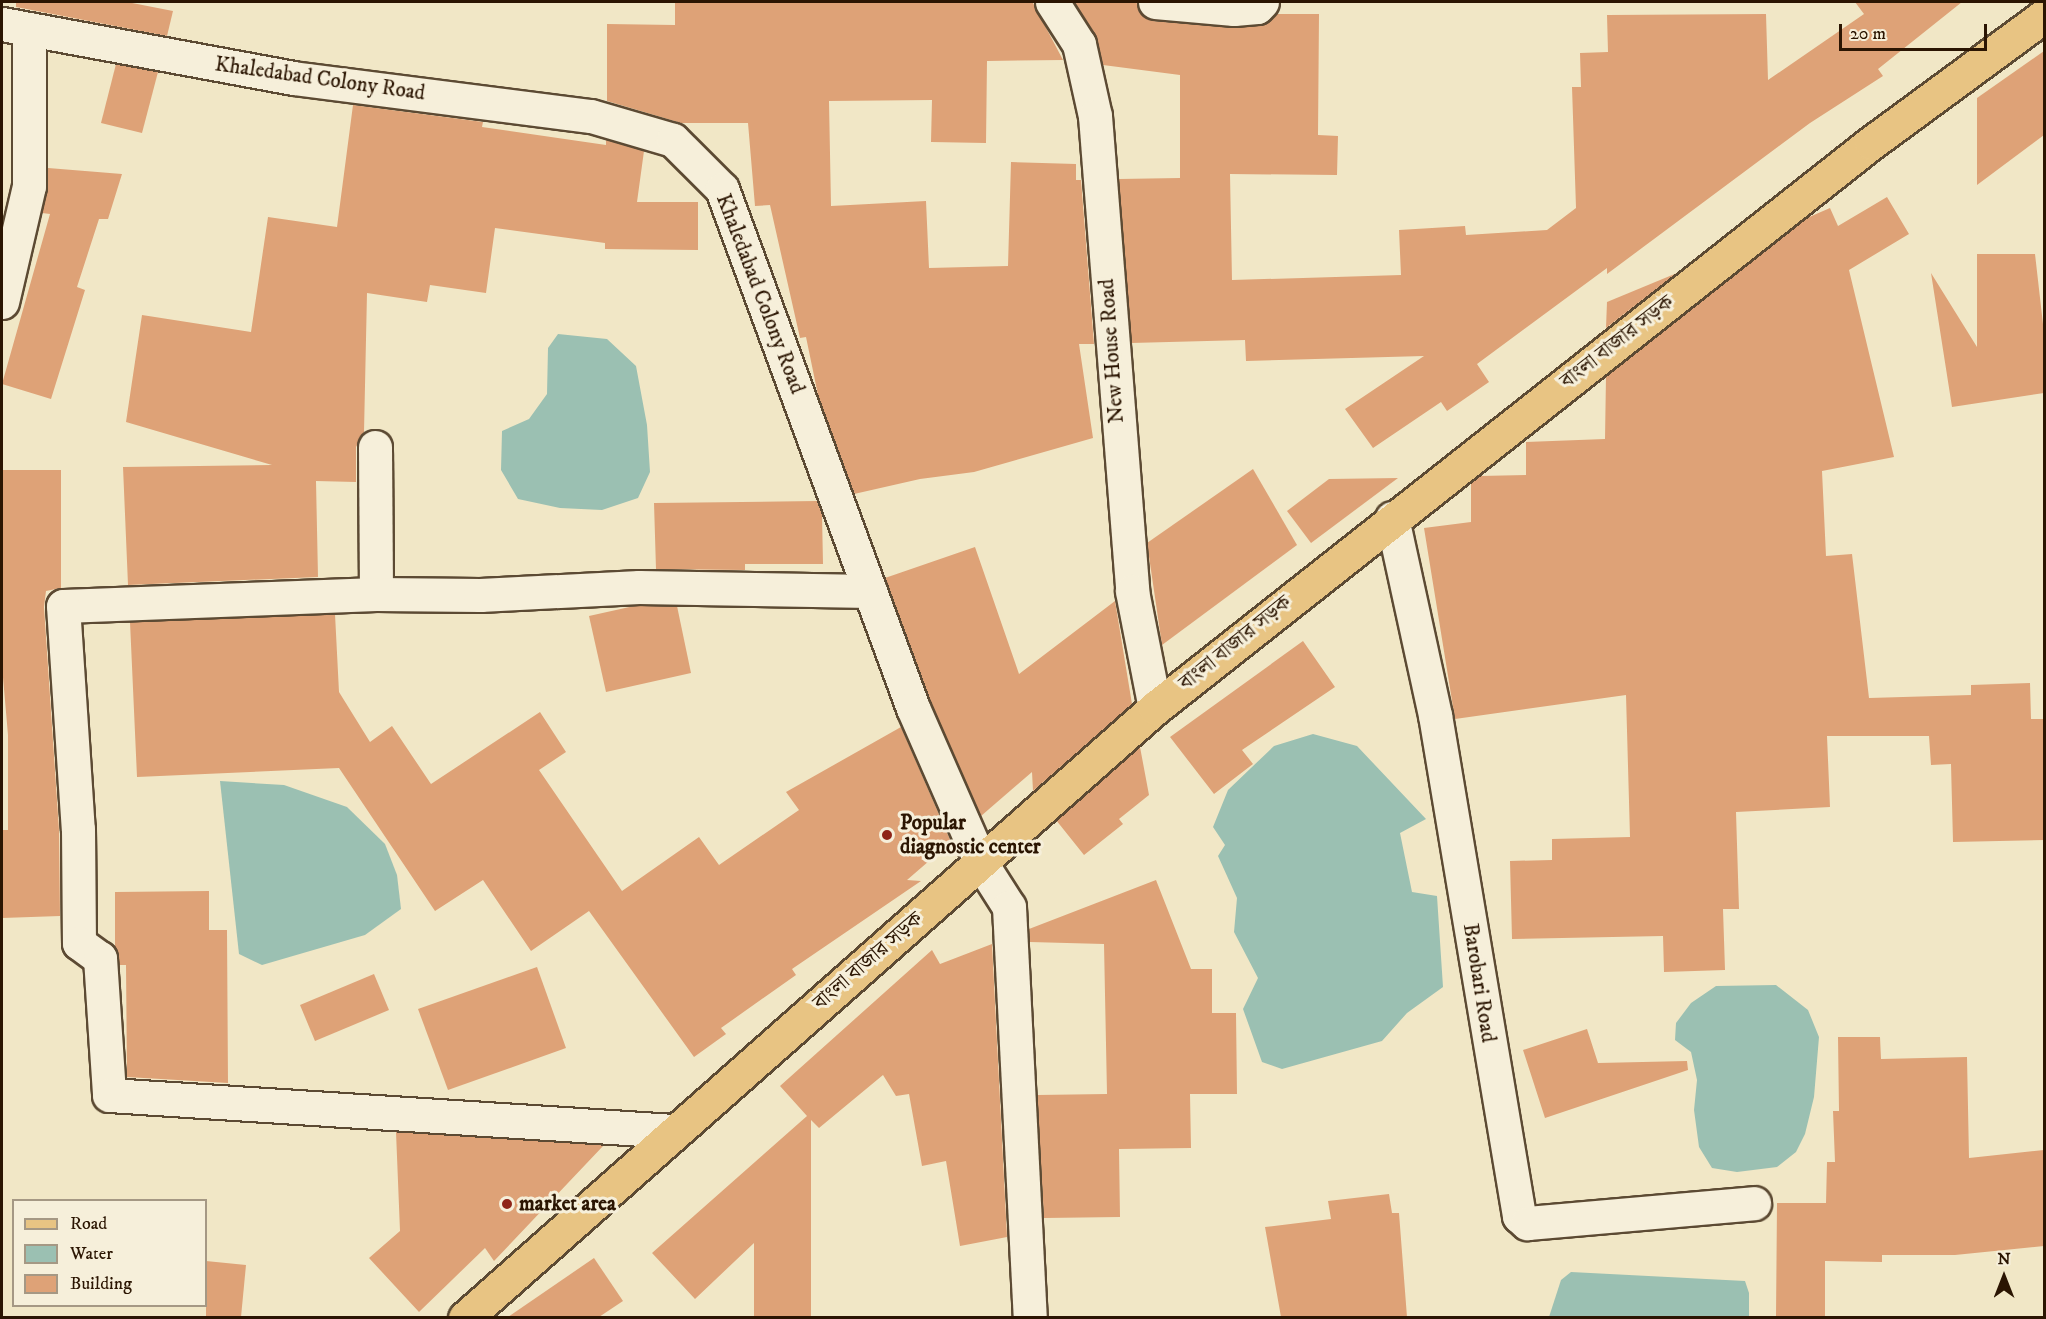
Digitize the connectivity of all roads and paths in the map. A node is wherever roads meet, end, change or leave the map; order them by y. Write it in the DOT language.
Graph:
graph roads {
  1 [pos="1052,2"];
  2 [pos="1155,2"];
  3 [pos="1262,2"];
  4 [pos="2044,16"];
  5 [pos="15,27"];
  6 [pos="2,302"];
  7 [pos="375,447"];
  8 [pos="1392,518"];
  9 [pos="870,591"];
  10 [pos="376,594"];
  11 [pos="1155,708"];
  12 [pos="981,863"];
  13 [pos="674,1131"];
  14 [pos="1754,1203"];
  15 [pos="465,1317"];
  16 [pos="1030,1317"];
  1 -- 11 [label="street, New House Road"];
  2 -- 3 [label="street"];
  4 -- 8 [label="main road, বাংলা বাজার সড়ক"];
  5 -- 6 [label="street"];
  5 -- 9 [label="street, Khaledabad Colony Road"];
  7 -- 10 [label="street"];
  8 -- 11 [label="main road, বাংলা বাজার সড়ক"];
  8 -- 14 [label="street, Barobari Road"];
  9 -- 10 [label="street"];
  9 -- 12 [label="street, Khaledabad Colony Road"];
  10 -- 13 [label="street"];
  11 -- 12 [label="main road, বাংলা বাজার সড়ক"];
  12 -- 13 [label="main road, বাংলা বাজার সড়ক"];
  12 -- 16 [label="street, Khaledabad Colony Road"];
  13 -- 15 [label="main road, বাংলা বাজার সড়ক"];
}
